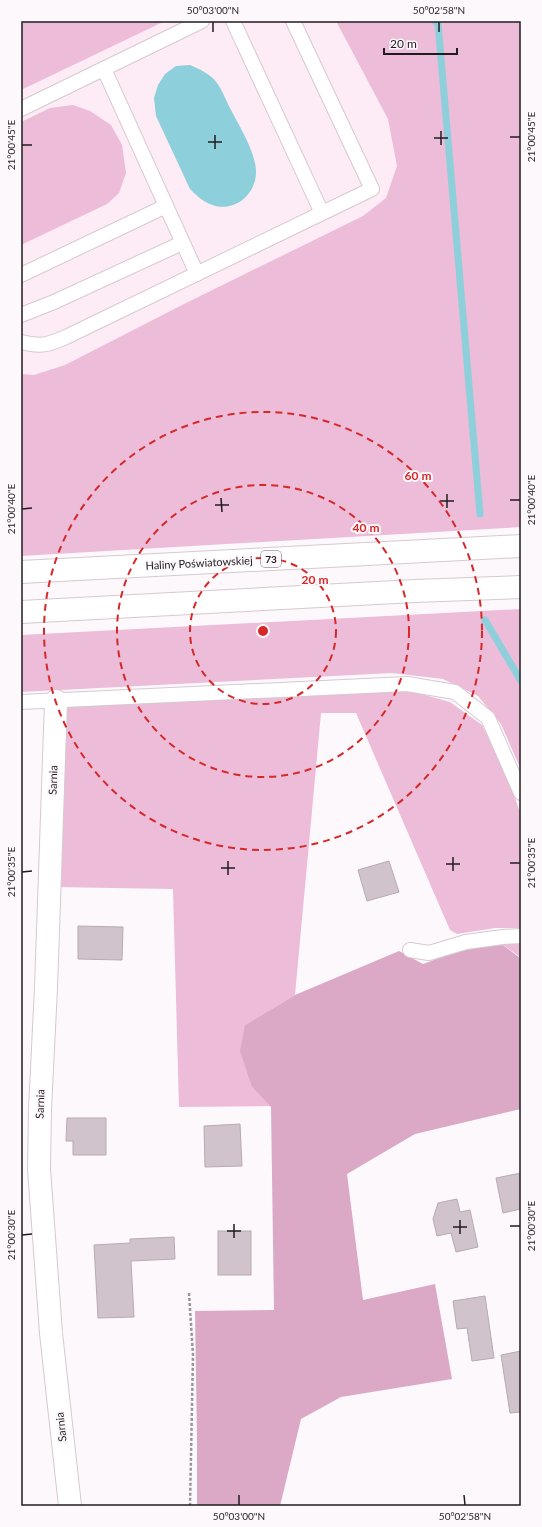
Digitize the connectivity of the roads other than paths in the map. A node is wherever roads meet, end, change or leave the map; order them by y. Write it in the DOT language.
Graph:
graph roads {
  1 [pos="202,21"];
  2 [pos="233,21"];
  3 [pos="293,21"];
  4 [pos="104,69"];
  5 [pos="21,109"];
  6 [pos="166,206"];
  7 [pos="322,213"];
  8 [pos="182,243"];
  9 [pos="197,274"];
  10 [pos="21,275"];
  11 [pos="21,315"];
  12 [pos="21,342"];
  13 [pos="521,546"];
  14 [pos="21,572"];
  15 [pos="521,587"];
  16 [pos="21,612"];
  17 [pos="56,701"];
  18 [pos="21,702"];
  19 [pos="521,793"];
  20 [pos="521,936"];
  21 [pos="410,950"];
  22 [pos="70,1506"];
  1 -- 4 [label="lane"];
  2 -- 7 [label="lane"];
  3 -- 7 [label="lane"];
  4 -- 5 [label="lane"];
  4 -- 6 [label="lane"];
  6 -- 8 [label="lane"];
  6 -- 10 [label="lane"];
  7 -- 9 [label="lane"];
  8 -- 9 [label="lane"];
  8 -- 11 [label="lane"];
  9 -- 12 [label="lane"];
  13 -- 14 [label="main road, Haliny Poświatowskiej / 73"];
  15 -- 16 [label="main road"];
  17 -- 18 [label="lane"];
  17 -- 19 [label="lane"];
  17 -- 22 [label="main road, Sarnia"];
  20 -- 21 [label="lane"];
}
